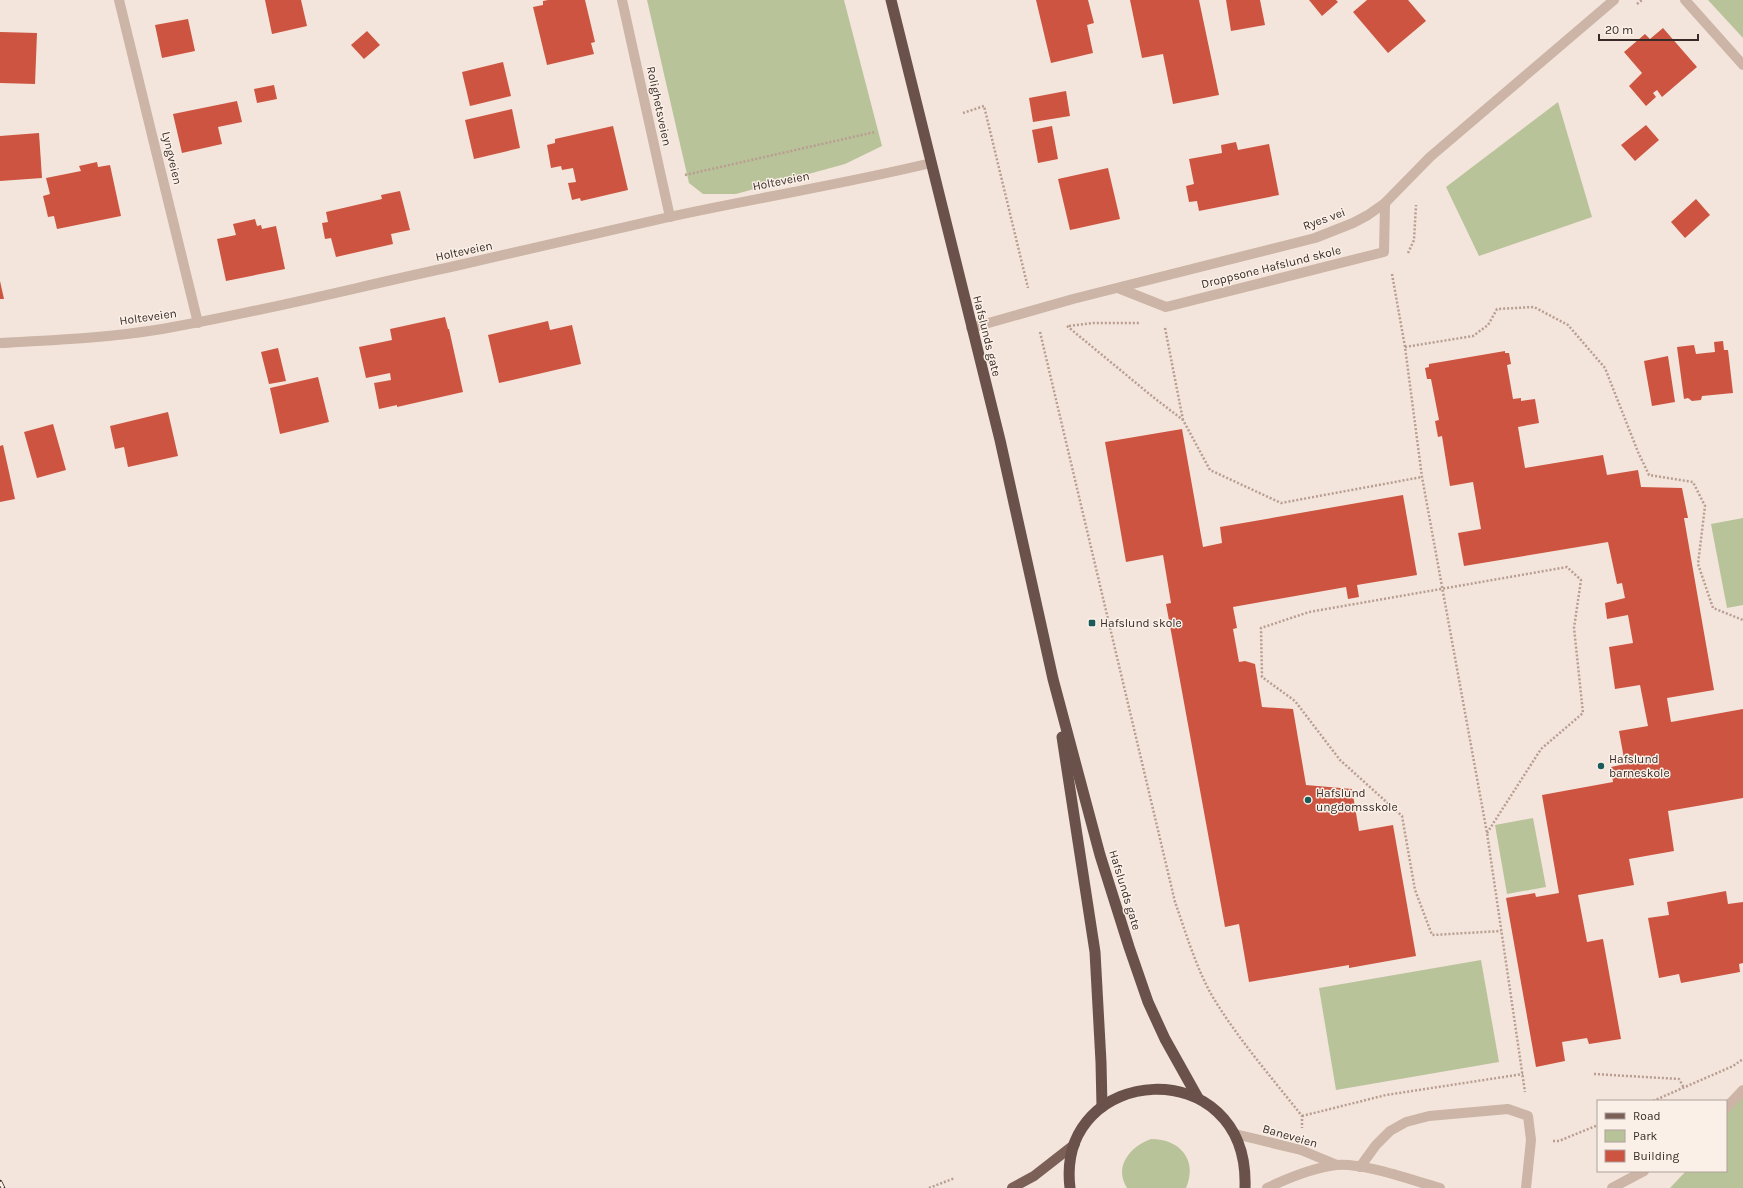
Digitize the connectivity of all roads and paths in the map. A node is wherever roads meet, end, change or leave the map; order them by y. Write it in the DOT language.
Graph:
graph roads {
  1 [pos="119,0"];
  2 [pos="622,0"];
  3 [pos="891,0"];
  4 [pos="1614,0"];
  5 [pos="1685,0"];
  6 [pos="1743,65"];
  7 [pos="963,113"];
  8 [pos="875,132"];
  9 [pos="931,163"];
  10 [pos="662,180"];
  11 [pos="1385,202"];
  12 [pos="670,217"];
  13 [pos="1391,268"];
  14 [pos="1118,288"];
  15 [pos="1166,307"];
  16 [pos="1034,311"];
  17 [pos="198,322"];
  18 [pos="971,328"];
  19 [pos="1061,328"];
  20 [pos="1047,331"];
  21 [pos="1040,333"];
  22 [pos="0,343"];
  23 [pos="1405,347"];
  24 [pos="1183,420"];
  25 [pos="1422,477"];
  26 [pos="1441,589"];
  27 [pos="1743,620"];
  28 [pos="1053,679"];
  29 [pos="1487,833"];
  30 [pos="1501,931"];
  31 [pos="1743,1059"];
  32 [pos="1523,1074"];
  33 [pos="1594,1074"];
  34 [pos="1684,1088"];
  35 [pos="1743,1090"];
  36 [pos="1198,1098"];
  37 [pos="1655,1100"];
  38 [pos="1102,1107"];
  39 [pos="1727,1107"];
  40 [pos="1302,1116"];
  41 [pos="1528,1116"];
  42 [pos="1597,1125"];
  43 [pos="1234,1134"];
  44 [pos="1531,1140"];
  45 [pos="1075,1144"];
  46 [pos="1301,1150"];
  47 [pos="1337,1165"];
  48 [pos="1360,1167"];
  49 [pos="1642,1172"];
  50 [pos="955,1178"];
  51 [pos="929,1188"];
  52 [pos="1012,1188"];
  53 [pos="1070,1188"];
  54 [pos="1245,1188"];
  55 [pos="1267,1188"];
  56 [pos="1440,1188"];
  57 [pos="1526,1188"];
  58 [pos="1612,1188"];
  1 -- 17 [label="street, Lyngveien"];
  2 -- 10 [label="street, Rolighetsveien"];
  3 -- 9 [label="highway, Hafslunds gate"];
  4 -- 11 [label="street, Ryes vei"];
  5 -- 6 [label="street"];
  7 -- 16 [label="path"];
  8 -- 10 [label="path"];
  9 -- 12 [label="street, Holteveien"];
  9 -- 18 [label="highway, Hafslunds gate"];
  10 -- 12 [label="street, Rolighetsveien"];
  11 -- 14 [label="street, Ryes vei"];
  11 -- 15 [label="street, Droppsone Hafslund skole"];
  12 -- 17 [label="street, Holteveien"];
  13 -- 23 [label="path"];
  14 -- 15 [label="street"];
  14 -- 16 [label="street, Ryes vei"];
  15 -- 24 [label="path"];
  16 -- 18 [label="street, Ryes vei"];
  16 -- 21 [label="path"];
  17 -- 22 [label="street, Holteveien"];
  18 -- 28 [label="highway, Hafslunds gate"];
  19 -- 24 [label="path"];
  20 -- 21 [label="path"];
  21 -- 40 [label="path"];
  23 -- 25 [label="path"];
  23 -- 27 [label="path"];
  24 -- 25 [label="path"];
  25 -- 26 [label="path"];
  26 -- 29 [label="path"];
  26 -- 29 [label="path"];
  26 -- 30 [label="path"];
  28 -- 36 [label="highway, Hafslunds gate"];
  28 -- 38 [label="highway, Hafslunds gate"];
  29 -- 30 [label="path"];
  30 -- 32 [label="path"];
  31 -- 34 [label="path"];
  32 -- 40 [label="path"];
  32 -- 41 [label="path"];
  33 -- 34 [label="path"];
  34 -- 37 [label="path"];
  35 -- 39 [label="street"];
  36 -- 38 [label="highway"];
  36 -- 43 [label="highway"];
  38 -- 45 [label="highway"];
  40 -- 46 [label="path"];
  41 -- 44 [label="street"];
  41 -- 48 [label="street"];
  42 -- 44 [label="path"];
  43 -- 46 [label="street, Baneveien"];
  43 -- 54 [label="highway"];
  44 -- 57 [label="street"];
  45 -- 52 [label="main road"];
  45 -- 53 [label="highway"];
  46 -- 47 [label="street, Baneveien"];
  47 -- 48 [label="street, Baneveien"];
  47 -- 55 [label="street, Baneveien"];
  48 -- 56 [label="street, Baneveien"];
  49 -- 58 [label="street"];
  50 -- 51 [label="path"];
}
